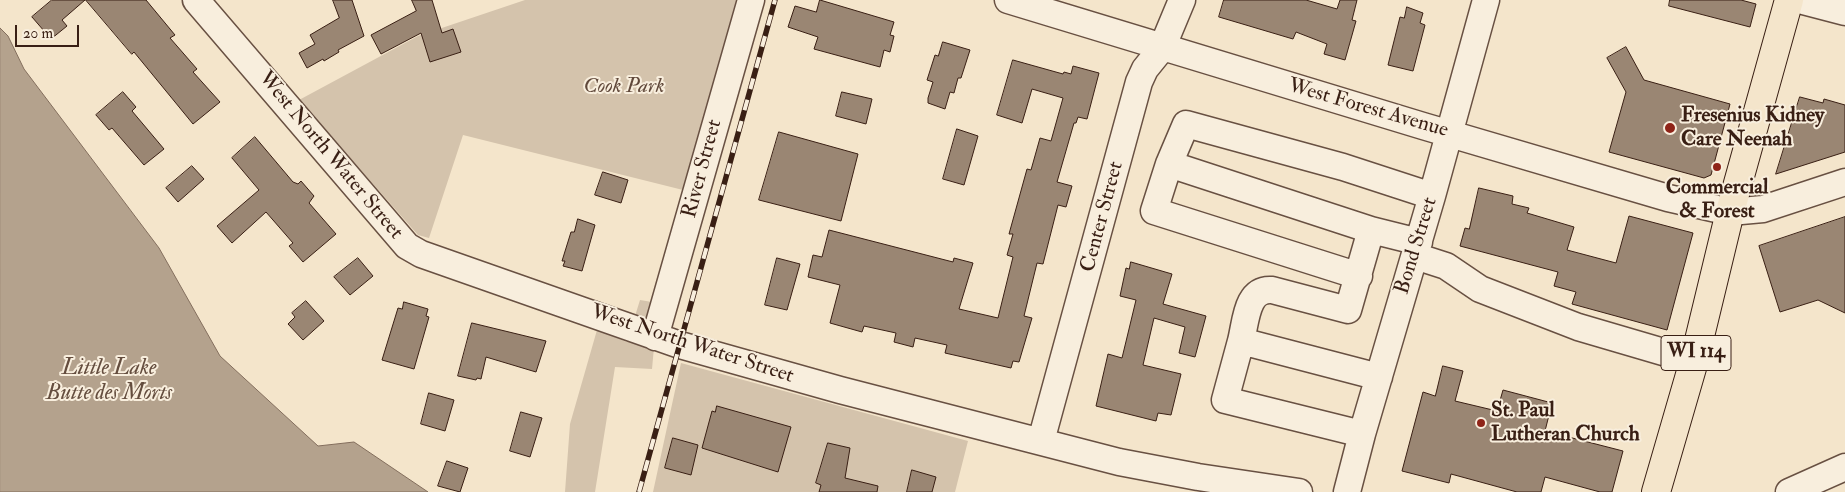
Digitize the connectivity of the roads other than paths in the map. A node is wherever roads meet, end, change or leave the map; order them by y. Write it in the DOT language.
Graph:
graph roads {
  1 [pos="196,0"];
  2 [pos="751,0"];
  3 [pos="1008,0"];
  4 [pos="1182,0"];
  5 [pos="1486,0"];
  6 [pos="1789,0"];
  7 [pos="1799,0"];
  8 [pos="1845,12"];
  9 [pos="1162,48"];
  10 [pos="1450,133"];
  11 [pos="1169,164"];
  12 [pos="1845,182"];
  13 [pos="1432,196"];
  14 [pos="1730,212"];
  15 [pos="1371,230"];
  16 [pos="1417,249"];
  17 [pos="1359,276"];
  18 [pos="656,337"];
  19 [pos="1241,341"];
  20 [pos="1694,361"];
  21 [pos="1379,377"];
  22 [pos="1362,434"];
  23 [pos="1041,441"];
  24 [pos="1845,467"];
  25 [pos="1299,492"];
  26 [pos="1347,492"];
  27 [pos="1656,492"];
  28 [pos="1789,492"];
  1 -- 18 [label="street, West North Water Street"];
  2 -- 18 [label="street, River Street"];
  3 -- 9 [label="street, West Forest Avenue"];
  4 -- 9 [label="street, Center Street"];
  5 -- 10 [label="street, Bond Street"];
  6 -- 14 [label="main road, WI 114"];
  7 -- 8 [label="street"];
  9 -- 10 [label="street, West Forest Avenue"];
  9 -- 23 [label="street, Center Street"];
  10 -- 13 [label="street, Bond Street"];
  10 -- 14 [label="street, West Forest Avenue"];
  11 -- 13 [label="street"];
  11 -- 15 [label="street"];
  11 -- 17 [label="street"];
  12 -- 14 [label="street"];
  13 -- 16 [label="street, Bond Street"];
  14 -- 20 [label="main road, WI 114"];
  15 -- 16 [label="street"];
  15 -- 17 [label="street"];
  16 -- 20 [label="street"];
  16 -- 21 [label="street, Bond Street"];
  17 -- 19 [label="street"];
  18 -- 23 [label="street, West North Water Street"];
  19 -- 21 [label="street"];
  19 -- 22 [label="street"];
  20 -- 27 [label="main road, WI 114"];
  21 -- 22 [label="street, Bond Street"];
  22 -- 26 [label="street, Bond Street"];
  23 -- 25 [label="street, West North Water Street"];
  24 -- 28 [label="street"];
}
